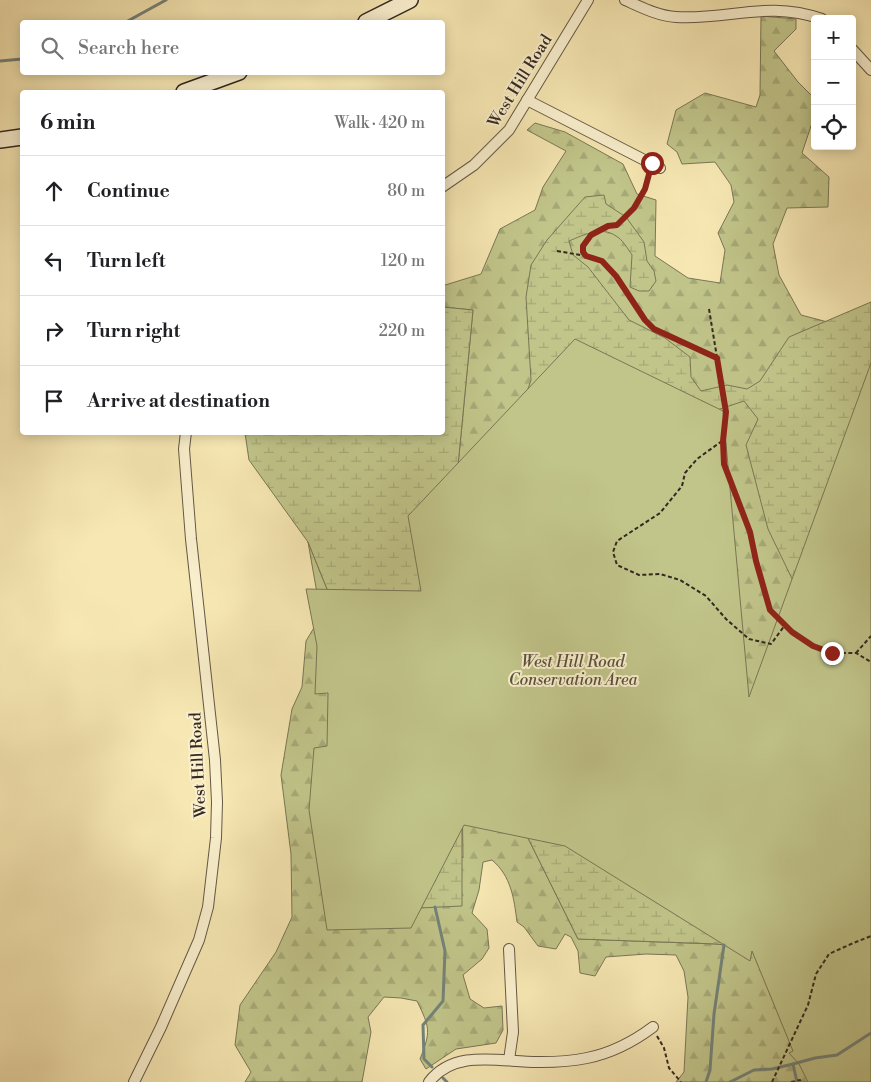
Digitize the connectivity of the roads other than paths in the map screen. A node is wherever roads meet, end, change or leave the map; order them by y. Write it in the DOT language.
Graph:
graph roads {
  1 [pos="410,0"];
  2 [pos="588,0"];
  3 [pos="625,0"];
  4 [pos="800,3"];
  5 [pos="816,15"];
  6 [pos="370,20"];
  7 [pos="856,53"];
  8 [pos="871,70"];
  9 [pos="231,75"];
  10 [pos="190,90"];
  11 [pos="527,100"];
  12 [pos="20,138"];
  13 [pos="0,140"];
  14 [pos="656,166"];
  15 [pos="445,186"];
  16 [pos="186,435"];
  17 [pos="509,949"];
  18 [pos="653,1027"];
  19 [pos="509,1060"];
  20 [pos="134,1082"];
  21 [pos="429,1082"];
  1 -- 6 [label="street"];
  2 -- 11 [label="street, West Hill Road"];
  3 -- 4 [label="street"];
  4 -- 5 [label="street"];
  7 -- 8 [label="street"];
  9 -- 10 [label="street"];
  11 -- 14 [label="street"];
  11 -- 15 [label="street, West Hill Road"];
  12 -- 13 [label="street"];
  16 -- 20 [label="street, West Hill Road"];
  17 -- 19 [label="street"];
  18 -- 19 [label="street"];
  19 -- 21 [label="street"];
}
